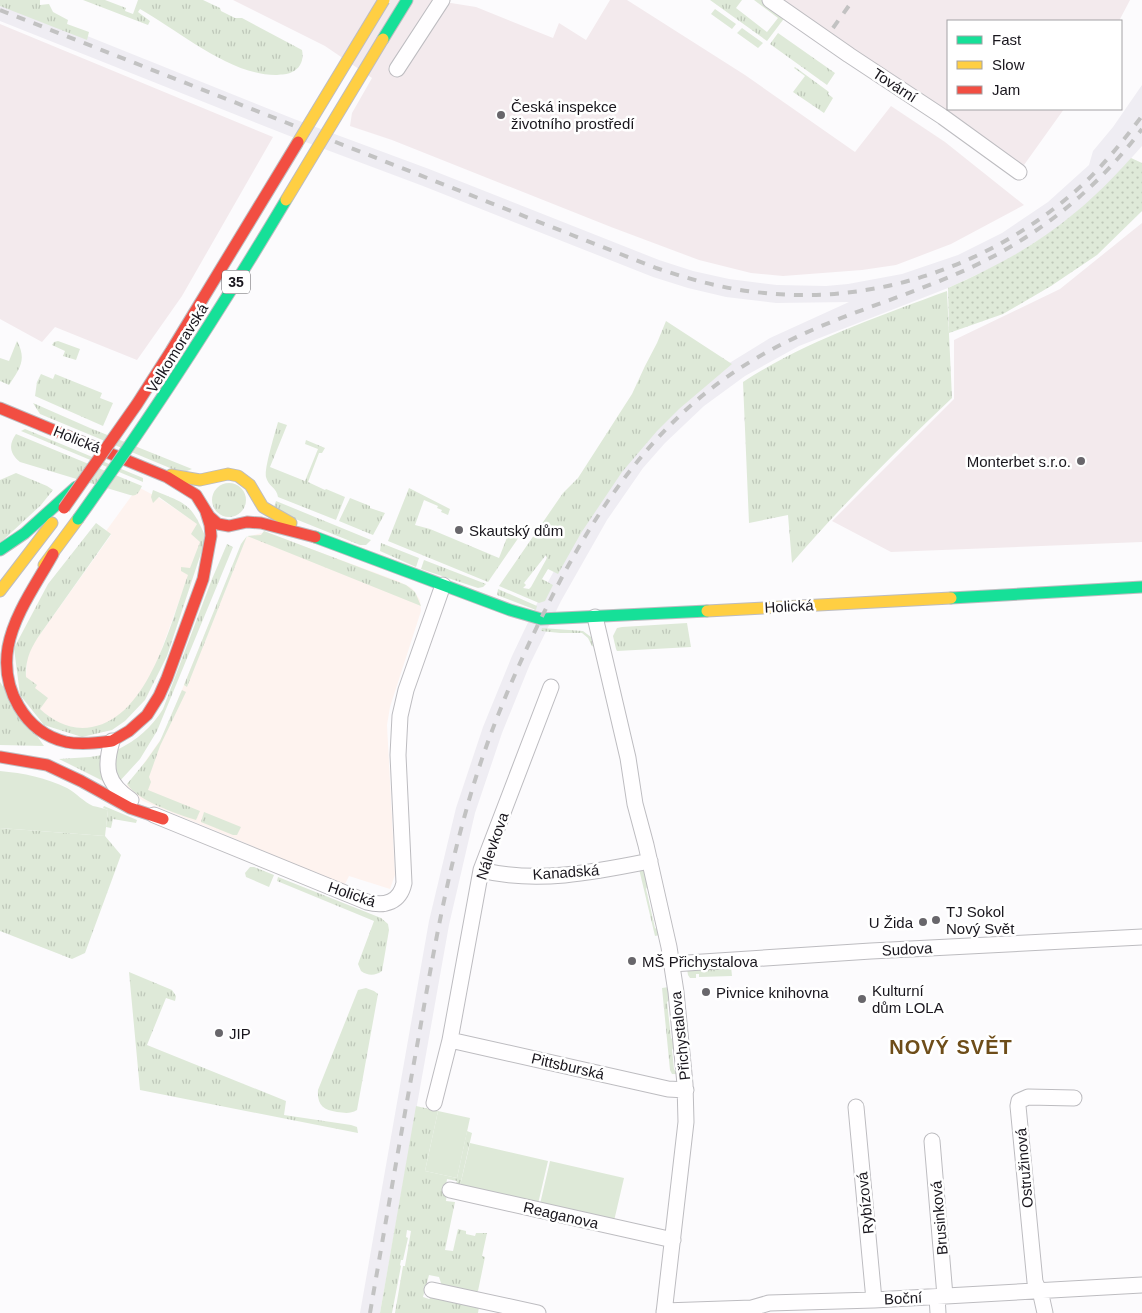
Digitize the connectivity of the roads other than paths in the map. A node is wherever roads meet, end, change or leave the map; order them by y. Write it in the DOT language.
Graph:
graph roads {
  1 [pos="384,0"];
  2 [pos="407,0"];
  3 [pos="442,0"];
  4 [pos="770,0"];
  5 [pos="397,69"];
  6 [pos="1019,172"];
  7 [pos="0,408"];
  8 [pos="155,471"];
  9 [pos="219,476"];
  10 [pos="253,490"];
  11 [pos="61,506"];
  12 [pos="205,510"];
  13 [pos="239,524"];
  14 [pos="229,534"];
  15 [pos="321,539"];
  16 [pos="221,549"];
  17 [pos="0,550"];
  18 [pos="53,554"];
  19 [pos="203,579"];
  20 [pos="443,585"];
  21 [pos="1142,587"];
  22 [pos="0,591"];
  23 [pos="5,615"];
  24 [pos="595,617"];
  25 [pos="552,687"];
  26 [pos="112,741"];
  27 [pos="0,750"];
  28 [pos="32,751"];
  29 [pos="60,752"];
  30 [pos="0,758"];
  31 [pos="163,819"];
  32 [pos="650,861"];
  33 [pos="481,870"];
  34 [pos="1142,937"];
  35 [pos="672,964"];
  36 [pos="450,1040"];
  37 [pos="686,1090"];
  38 [pos="1074,1098"];
  39 [pos="434,1103"];
  40 [pos="856,1107"];
  41 [pos="932,1140"];
  42 [pos="450,1190"];
  43 [pos="673,1240"];
  44 [pos="1142,1285"];
  45 [pos="432,1290"];
  46 [pos="1039,1290"];
  47 [pos="941,1296"];
  48 [pos="874,1300"];
  49 [pos="842,1307"];
  50 [pos="753,1311"];
  51 [pos="664,1312"];
  52 [pos="538,1313"];
  53 [pos="938,1313"];
  54 [pos="1045,1313"];
  1 -- 11 [label="main road, Velkomoravská / 35, bridge"];
  2 -- 18 [label="main road, Velkomoravská / 35, bridge"];
  3 -- 5 [label="street"];
  4 -- 6 [label="street, Tovární"];
  7 -- 8 [label="main road, Holická"];
  8 -- 9 [label="main road, Holická"];
  8 -- 12 [label="main road, Holická"];
  9 -- 10 [label="main road, Holická"];
  9 -- 12 [label="main road"];
  10 -- 13 [label="main road"];
  10 -- 15 [label="main road, Holická"];
  11 -- 17 [label="main road"];
  11 -- 22 [label="main road, Velkomoravská / 35"];
  12 -- 13 [label="main road, Holická"];
  12 -- 19 [label="main road"];
  13 -- 14 [label="main road"];
  13 -- 15 [label="main road, Holická"];
  15 -- 20 [label="main road, Holická"];
  16 -- 19 [label="main road"];
  18 -- 23 [label="main road, Velkomoravská / 35"];
  18 -- 26 [label="main road"];
  19 -- 26 [label="main road"];
  20 -- 24 [label="main road, Holická"];
  20 -- 31 [label="street, Holická"];
  21 -- 24 [label="main road, Holická"];
  24 -- 32 [label="street, Přichystalova"];
  25 -- 33 [label="street, Nálevkova"];
  26 -- 29 [label="main road"];
  26 -- 31 [label="street, Holická"];
  27 -- 28 [label="main road"];
  30 -- 31 [label="main road"];
  32 -- 33 [label="street, Kanadská"];
  32 -- 35 [label="street, Přichystalova"];
  33 -- 36 [label="street, Nálevkova"];
  34 -- 35 [label="street, Sudova"];
  35 -- 37 [label="street, Přichystalova"];
  36 -- 37 [label="street, Pittsburská"];
  36 -- 39 [label="street, Nálevkova"];
  37 -- 43 [label="street, Přichystalova"];
  38 -- 46 [label="street, Ostružinová"];
  40 -- 48 [label="street, Rybízová"];
  41 -- 47 [label="street, Brusinková"];
  42 -- 43 [label="street, Reaganova"];
  43 -- 51 [label="street, Přichystalova"];
  44 -- 46 [label="street, Boční"];
  45 -- 52 [label="street"];
  46 -- 47 [label="street, Boční"];
  46 -- 54 [label="street"];
  47 -- 48 [label="street, Boční"];
  47 -- 53 [label="street, Brusinková"];
  48 -- 49 [label="street, Boční"];
  49 -- 50 [label="street, Boční"];
  50 -- 51 [label="street, Boční"];
}
